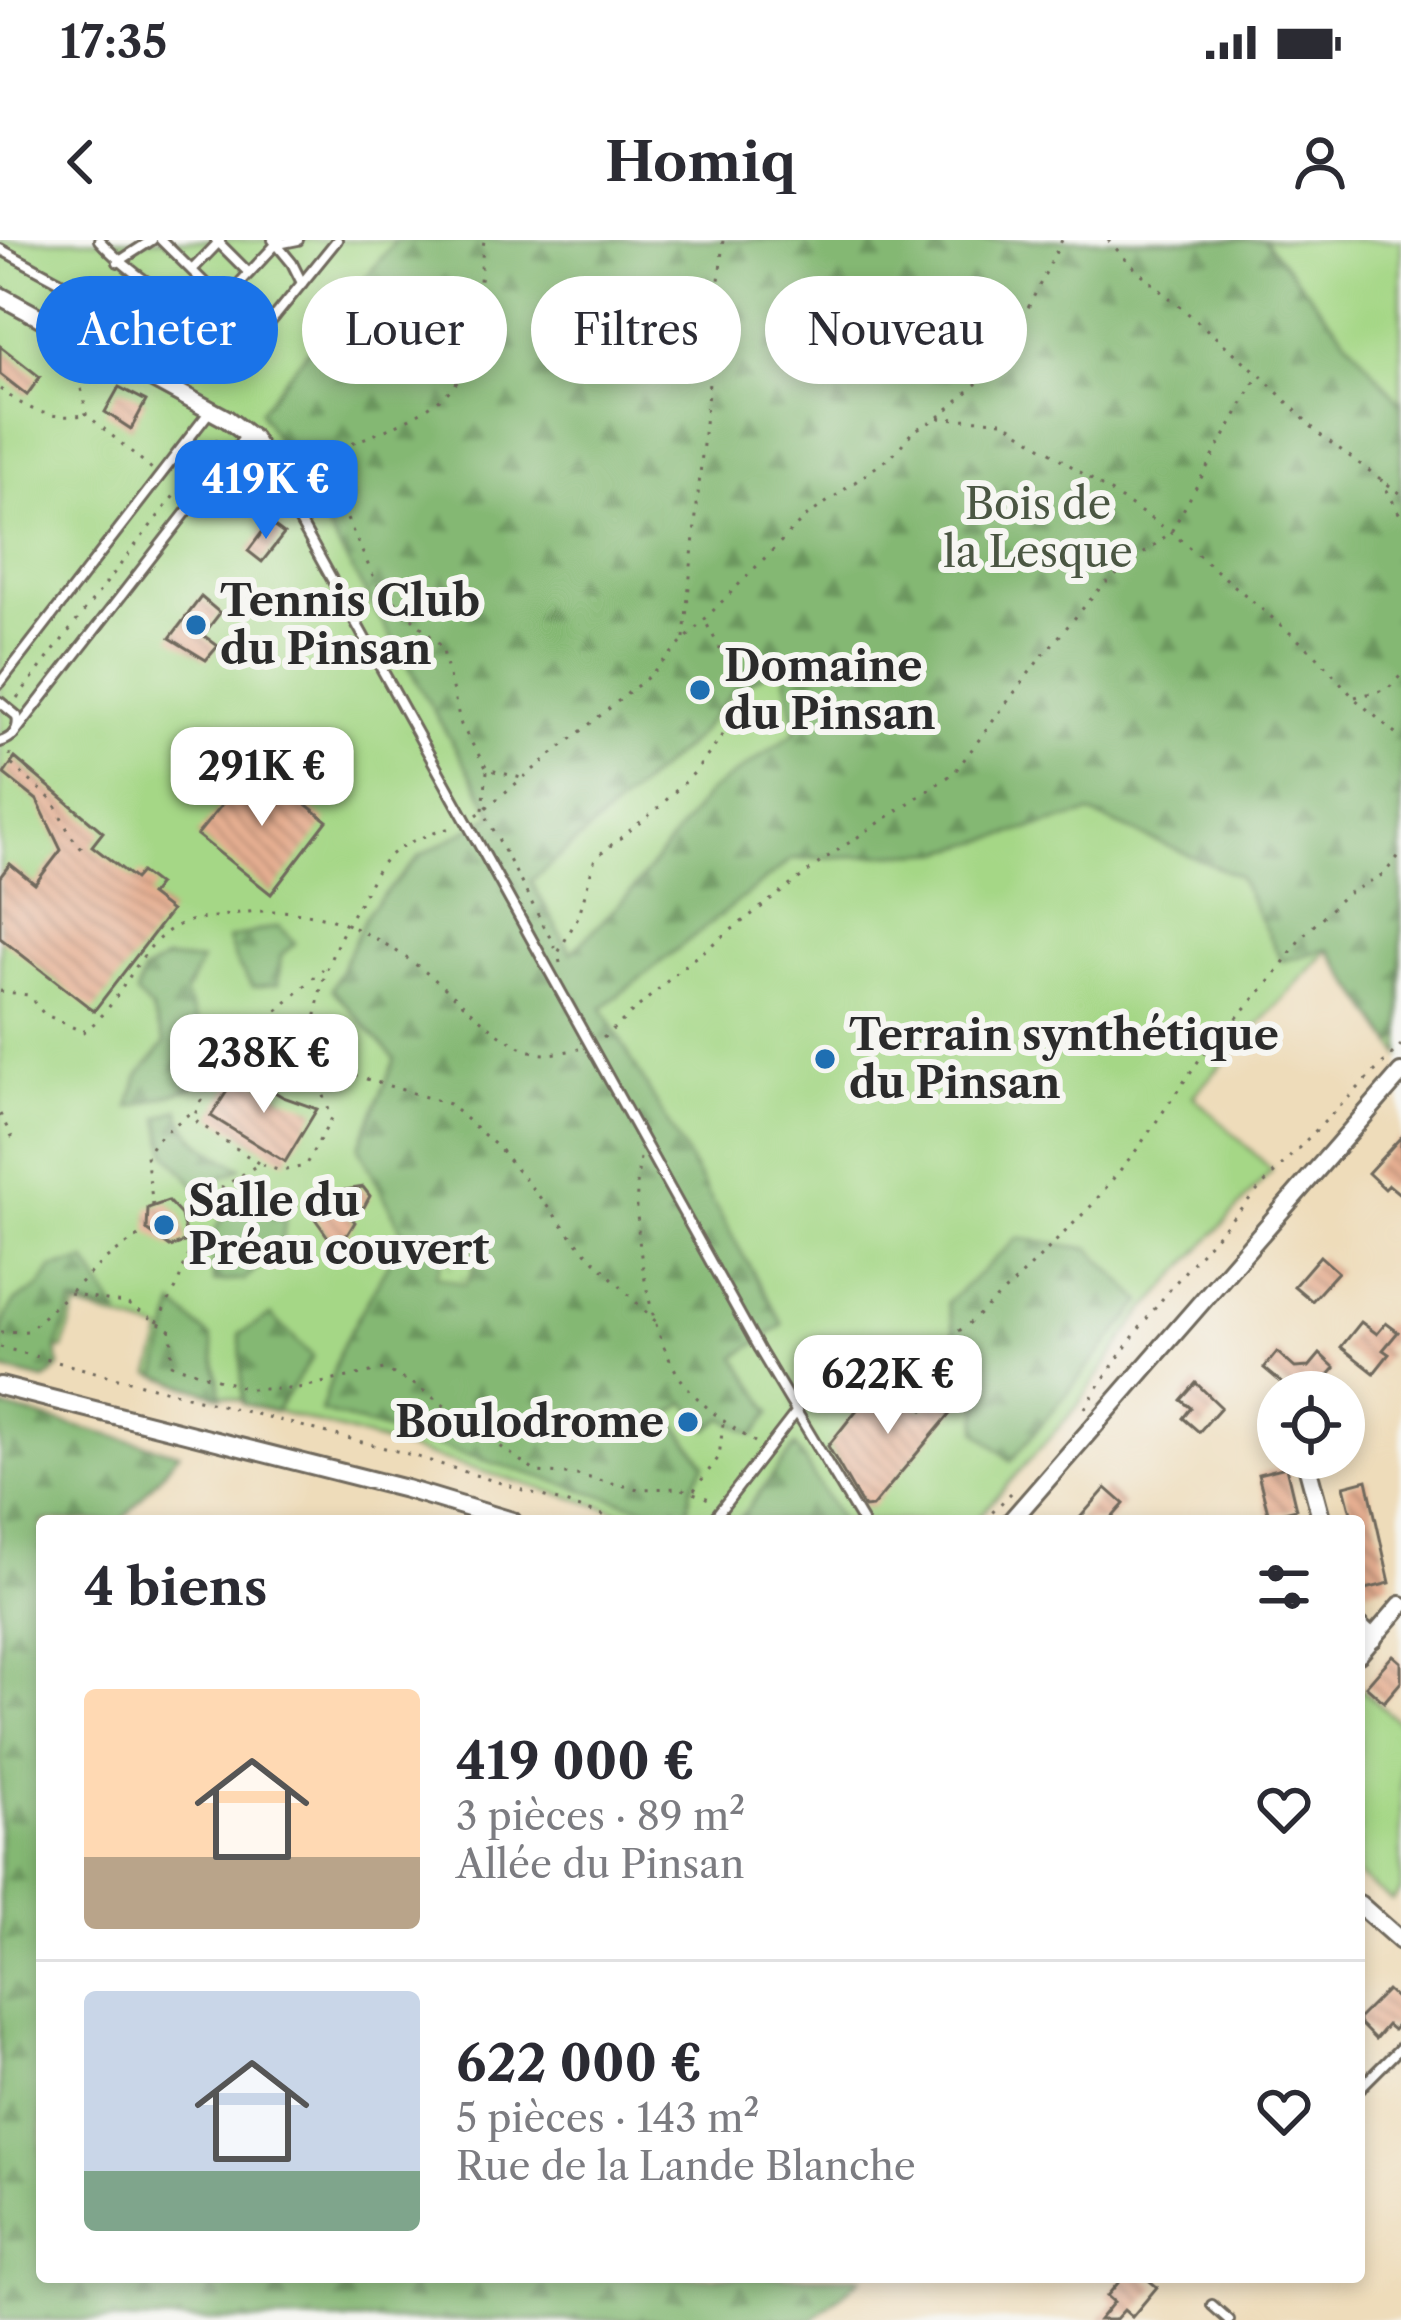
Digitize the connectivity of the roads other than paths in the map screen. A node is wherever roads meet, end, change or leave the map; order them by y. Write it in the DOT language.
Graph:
graph roads {
  1 [pos="99,240"];
  2 [pos="156,240"];
  3 [pos="298,240"];
  4 [pos="338,240"];
  5 [pos="219,241"];
  6 [pos="276,241"];
  7 [pos="0,249"];
  8 [pos="118,262"];
  9 [pos="191,270"];
  10 [pos="249,273"];
  11 [pos="50,276"];
  12 [pos="141,276"];
  13 [pos="197,276"];
  14 [pos="246,276"];
  15 [pos="309,276"];
  16 [pos="302,284"];
  17 [pos="0,296"];
  18 [pos="278,313"];
  19 [pos="211,410"];
  20 [pos="247,434"];
  21 [pos="269,466"];
  22 [pos="0,683"];
  23 [pos="4,705"];
  24 [pos="7,739"];
  25 [pos="1401,1073"];
  26 [pos="0,1386"];
  27 [pos="796,1411"];
  28 [pos="1311,1479"];
  29 [pos="491,1515"];
  30 [pos="716,1515"];
  31 [pos="858,1515"];
  32 [pos="1016,1515"];
  33 [pos="1320,1515"];
  34 [pos="1401,1605"];
  35 [pos="1366,1632"];
  36 [pos="1365,1909"];
  37 [pos="1401,1941"];
  38 [pos="1401,2047"];
  39 [pos="1365,2083"];
  40 [pos="1213,2305"];
  41 [pos="1229,2320"];
  1 -- 8 [label="lane"];
  2 -- 8 [label="lane"];
  2 -- 9 [label="lane"];
  3 -- 6 [label="lane"];
  4 -- 15 [label="lane"];
  5 -- 9 [label="lane"];
  5 -- 10 [label="lane"];
  6 -- 10 [label="lane"];
  6 -- 16 [label="lane"];
  7 -- 11 [label="lane"];
  8 -- 12 [label="lane"];
  9 -- 13 [label="lane"];
  10 -- 14 [label="lane"];
  16 -- 18 [label="lane"];
  17 -- 19 [label="street"];
  19 -- 20 [label="street"];
  19 -- 22 [label="lane"];
  20 -- 21 [label="street"];
  20 -- 24 [label="lane"];
  21 -- 27 [label="lane"];
  23 -- 24 [label="lane"];
  25 -- 32 [label="street"];
  26 -- 29 [label="street"];
  27 -- 30 [label="lane"];
  27 -- 31 [label="lane"];
  28 -- 33 [label="street"];
  34 -- 35 [label="street"];
  36 -- 37 [label="street"];
  38 -- 39 [label="lane"];
  40 -- 41 [label="lane"];
}
